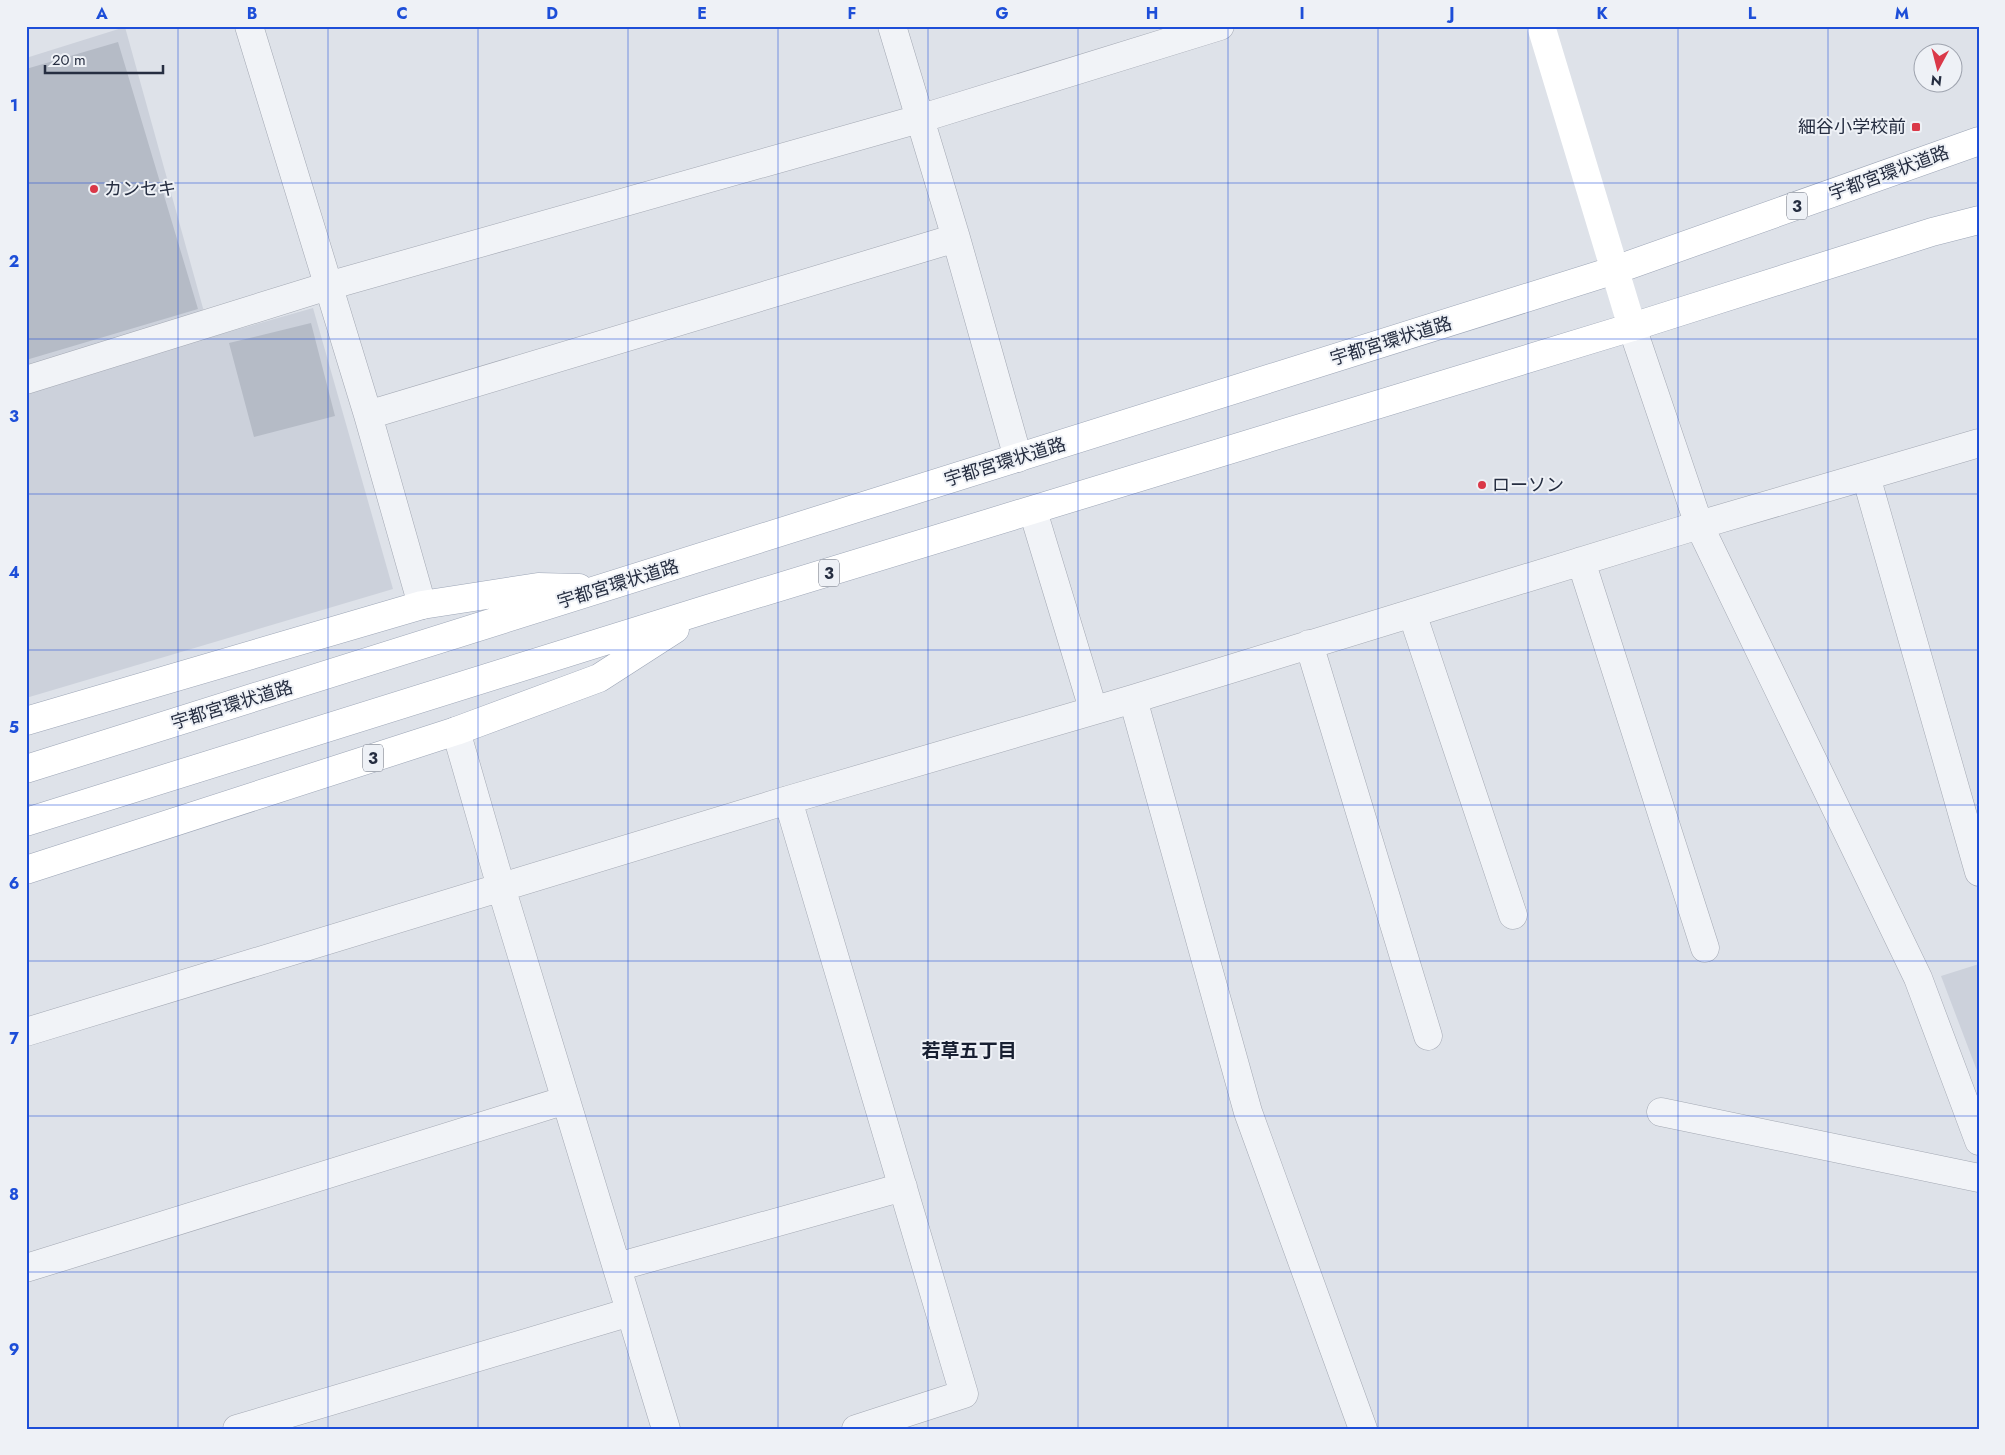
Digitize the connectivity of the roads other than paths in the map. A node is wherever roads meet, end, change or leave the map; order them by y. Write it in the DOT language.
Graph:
graph roads {
  1 [pos="249,26"];
  2 [pos="892,26"];
  3 [pos="1220,26"];
  4 [pos="1541,26"];
  5 [pos="919,119"];
  6 [pos="1979,141"];
  7 [pos="1979,220"];
  8 [pos="956,238"];
  9 [pos="1615,270"];
  10 [pos="328,286"];
  11 [pos="1632,327"];
  12 [pos="26,380"];
  13 [pos="368,415"];
  14 [pos="1979,443"];
  15 [pos="1018,458"];
  16 [pos="1866,476"];
  17 [pos="1033,511"];
  18 [pos="1699,525"];
  19 [pos="1581,561"];
  20 [pos="606,588"];
  21 [pos="422,605"];
  22 [pos="704,610"];
  23 [pos="1412,613"];
  24 [pos="1309,644"];
  25 [pos="1133,698"];
  26 [pos="1093,709"];
  27 [pos="26,720"];
  28 [pos="456,731"];
  29 [pos="26,769"];
  30 [pos="788,800"];
  31 [pos="26,822"];
  32 [pos="26,870"];
  33 [pos="1979,872"];
  34 [pos="501,887"];
  35 [pos="1513,915"];
  36 [pos="1705,948"];
  37 [pos="26,1032"];
  38 [pos="1428,1036"];
  39 [pos="566,1100"];
  40 [pos="1661,1112"];
  41 [pos="1979,1141"];
  42 [pos="1979,1178"];
  43 [pos="903,1187"];
  44 [pos="617,1267"];
  45 [pos="26,1268"];
  46 [pos="630,1312"];
  47 [pos="238,1429"];
  48 [pos="666,1429"];
  49 [pos="856,1429"];
  50 [pos="1362,1429"];
  1 -- 10 [label="street"];
  2 -- 5 [label="street"];
  3 -- 5 [label="street"];
  4 -- 9 [label="main road"];
  5 -- 8 [label="street"];
  5 -- 10 [label="street"];
  6 -- 9 [label="main road, 宇都宮環状道路 / 3"];
  7 -- 11 [label="main road, 3"];
  8 -- 13 [label="street"];
  8 -- 15 [label="street"];
  9 -- 11 [label="main road"];
  9 -- 15 [label="main road, 宇都宮環状道路 / 3"];
  10 -- 12 [label="street"];
  10 -- 13 [label="street"];
  11 -- 17 [label="main road, 3"];
  11 -- 18 [label="street"];
  13 -- 21 [label="street"];
  14 -- 16 [label="street"];
  15 -- 20 [label="main road, 宇都宮環状道路 / 3"];
  16 -- 18 [label="street"];
  16 -- 33 [label="street"];
  17 -- 22 [label="main road, 3"];
  17 -- 26 [label="street"];
  18 -- 19 [label="street"];
  18 -- 41 [label="street"];
  19 -- 23 [label="street"];
  19 -- 36 [label="street"];
  20 -- 21 [label="main road, 3"];
  20 -- 29 [label="main road, 宇都宮環状道路 / 3"];
  21 -- 27 [label="main road, 3"];
  22 -- 28 [label="main road, 3"];
  22 -- 31 [label="main road, 3"];
  23 -- 24 [label="street"];
  23 -- 35 [label="street"];
  24 -- 25 [label="street"];
  24 -- 38 [label="street"];
  25 -- 26 [label="street"];
  25 -- 50 [label="street"];
  26 -- 30 [label="street"];
  28 -- 32 [label="main road, 3"];
  28 -- 34 [label="street"];
  30 -- 34 [label="street"];
  30 -- 43 [label="street"];
  34 -- 37 [label="street"];
  34 -- 39 [label="street"];
  39 -- 44 [label="street"];
  39 -- 45 [label="street"];
  40 -- 42 [label="street"];
  43 -- 44 [label="street"];
  43 -- 49 [label="street"];
  44 -- 46 [label="street"];
  46 -- 47 [label="street"];
  46 -- 48 [label="street"];
}
